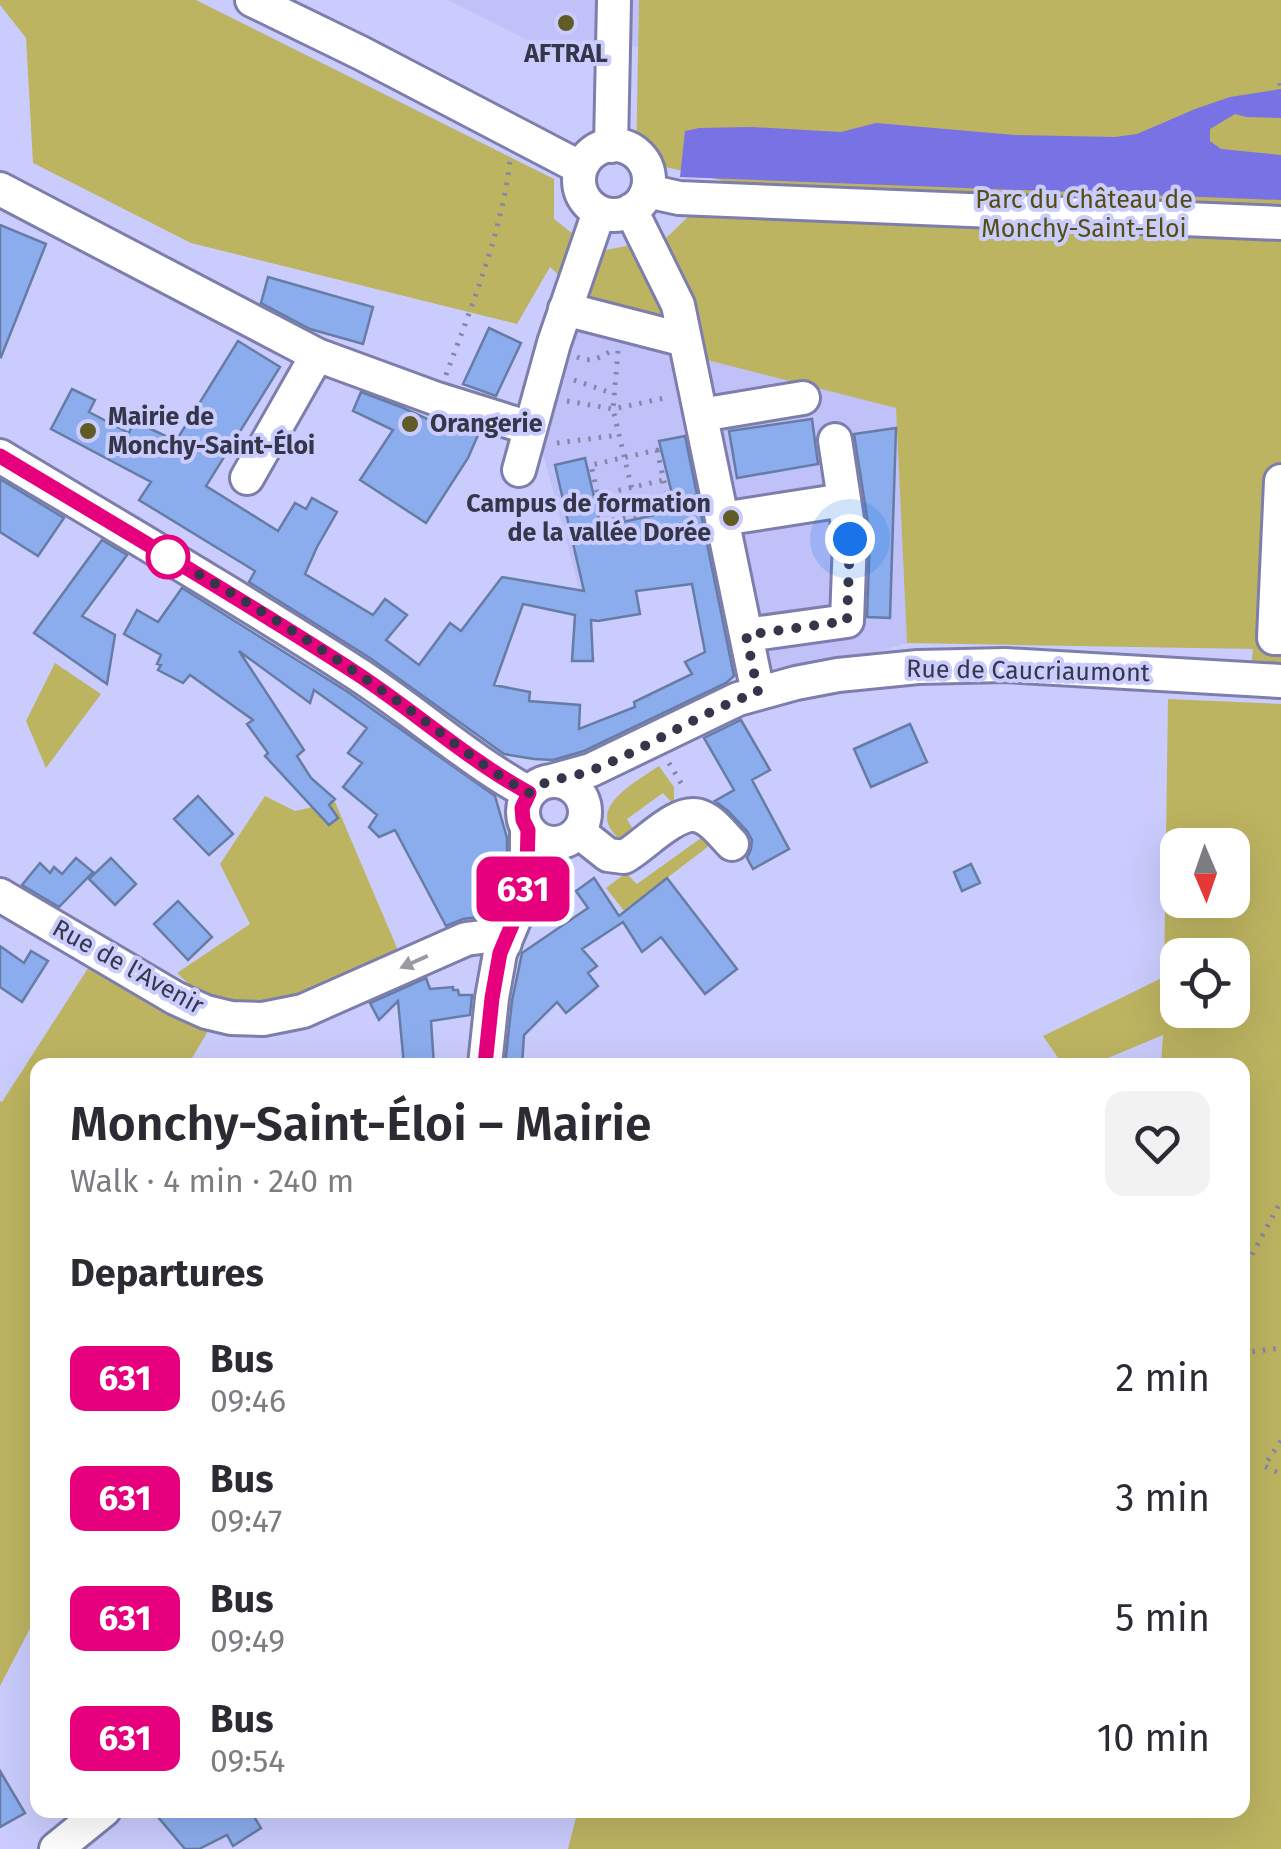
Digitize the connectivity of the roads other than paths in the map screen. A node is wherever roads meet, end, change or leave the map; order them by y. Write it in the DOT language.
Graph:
graph roads {
  1 [pos="252,0"];
  2 [pos="614,0"];
  3 [pos="611,146"];
  4 [pos="581,168"];
  5 [pos="0,189"];
  6 [pos="626,204"];
  7 [pos="1281,223"];
  8 [pos="565,309"];
  9 [pos="685,340"];
  10 [pos="316,355"];
  11 [pos="803,398"];
  12 [pos="698,403"];
  13 [pos="835,440"];
  14 [pos="0,456"];
  15 [pos="247,478"];
  16 [pos="1281,480"];
  17 [pos="844,500"];
  18 [pos="722,519"];
  19 [pos="746,635"];
  20 [pos="1281,638"];
  21 [pos="1281,681"];
  22 [pos="758,692"];
  23 [pos="720,707"];
  24 [pos="540,787"];
  25 [pos="578,828"];
  26 [pos="528,830"];
  27 [pos="732,844"];
  28 [pos="0,895"];
  29 [pos="520,906"];
  30 [pos="505,943"];
  31 [pos="486,1058"];
  32 [pos="94,1818"];
  33 [pos="56,1849"];
  1 -- 4 [label="street"];
  2 -- 3 [label="street"];
  3 -- 4 [label="street"];
  3 -- 6 [label="street"];
  4 -- 6 [label="street"];
  5 -- 10 [label="street"];
  6 -- 7 [label="street"];
  6 -- 8 [label="street"];
  6 -- 9 [label="street"];
  8 -- 9 [label="street"];
  8 -- 10 [label="street"];
  9 -- 12 [label="street"];
  10 -- 15 [label="street"];
  11 -- 12 [label="street"];
  12 -- 18 [label="street"];
  13 -- 17 [label="street"];
  14 -- 24 [label="street"];
  16 -- 20 [label="street"];
  17 -- 18 [label="street"];
  17 -- 19 [label="street"];
  18 -- 19 [label="street"];
  19 -- 22 [label="street"];
  21 -- 22 [label="street, Rue de Caucriaumont"];
  22 -- 23 [label="street, Rue de Caucriaumont"];
  23 -- 24 [label="street"];
  23 -- 25 [label="street"];
  24 -- 25 [label="street"];
  24 -- 26 [label="street"];
  25 -- 26 [label="street"];
  25 -- 27 [label="street"];
  25 -- 29 [label="street"];
  26 -- 29 [label="street"];
  30 -- 28 [label="street, Rue de l'Avenir, one-way"];
  29 -- 30 [label="street"];
  30 -- 31 [label="street"];
  32 -- 33 [label="street"];
}
